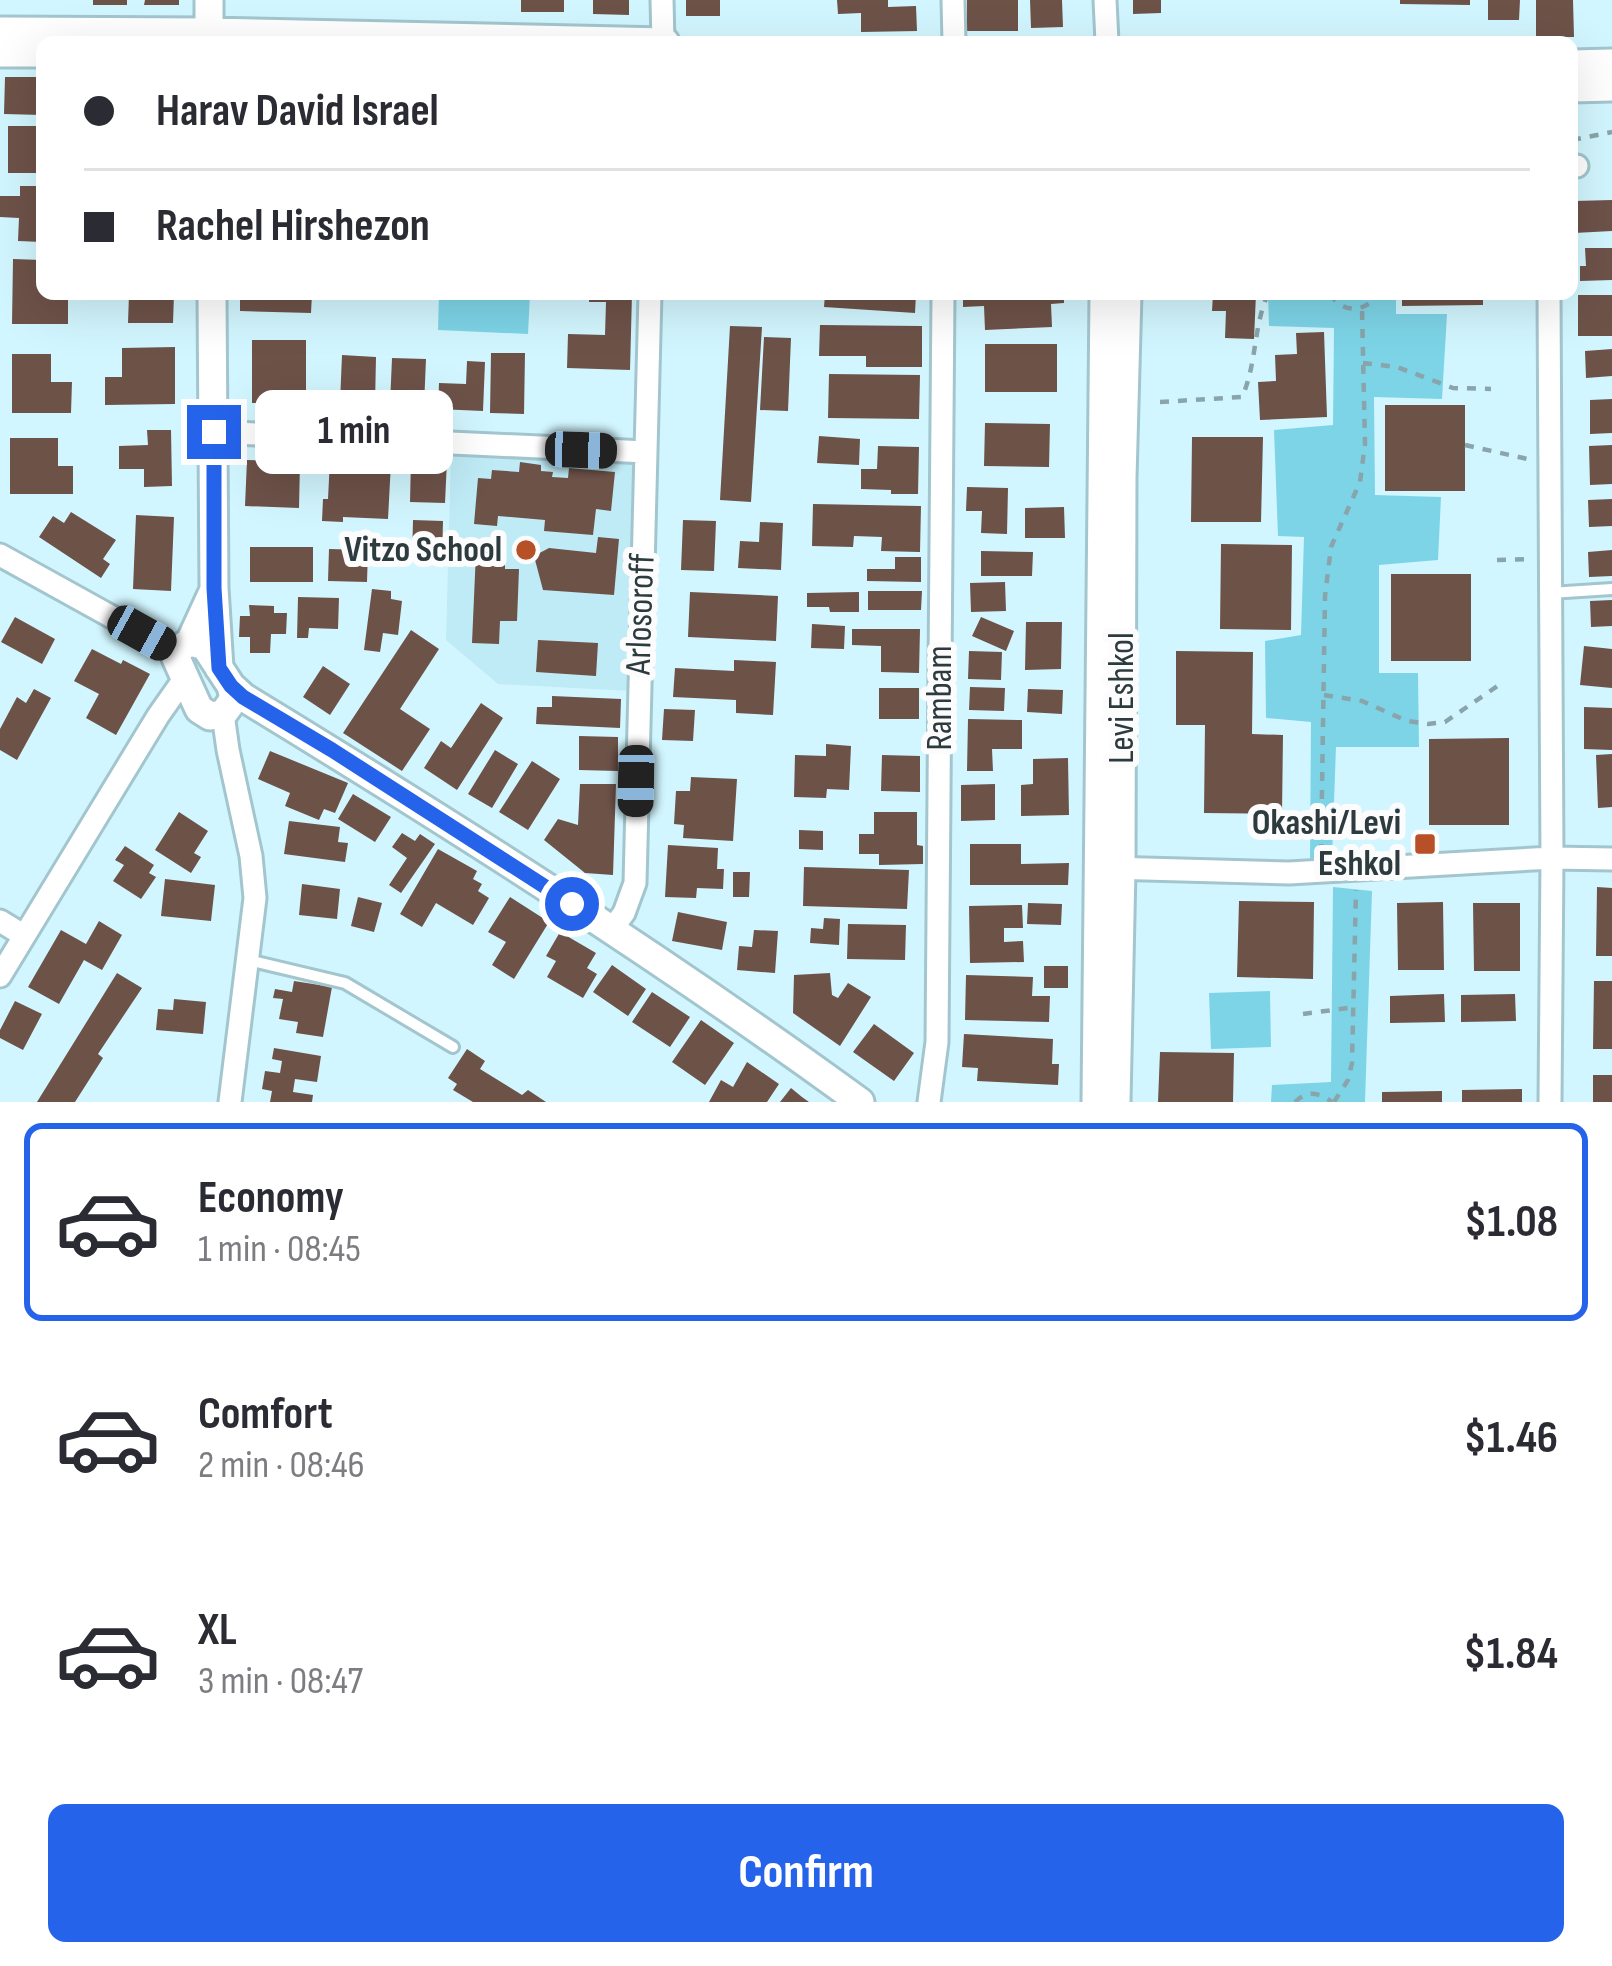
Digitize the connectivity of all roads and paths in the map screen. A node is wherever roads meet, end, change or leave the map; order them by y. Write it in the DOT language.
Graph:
graph roads {
  1 [pos="209,0"];
  2 [pos="662,0"];
  3 [pos="953,0"];
  4 [pos="1105,0"];
  5 [pos="0,31"];
  6 [pos="174,36"];
  7 [pos="209,36"];
  8 [pos="664,36"];
  9 [pos="954,36"];
  10 [pos="1107,36"];
  11 [pos="0,53"];
  12 [pos="36,53"];
  13 [pos="1612,63"];
  14 [pos="1578,64"];
  15 [pos="1612,87"];
  16 [pos="1578,88"];
  17 [pos="1612,132"];
  18 [pos="1578,139"];
  19 [pos="212,300"];
  20 [pos="650,300"];
  21 [pos="943,300"];
  22 [pos="1104,300"];
  23 [pos="1127,300"];
  24 [pos="1265,300"];
  25 [pos="1335,300"];
  26 [pos="1374,300"];
  27 [pos="1549,300"];
  28 [pos="1363,308"];
  29 [pos="1364,364"];
  30 [pos="1491,388"];
  31 [pos="1160,402"];
  32 [pos="214,432"];
  33 [pos="1465,445"];
  34 [pos="646,452"];
  35 [pos="1550,465"];
  36 [pos="0,555"];
  37 [pos="1550,558"];
  38 [pos="1497,560"];
  39 [pos="214,588"];
  40 [pos="1612,589"];
  41 [pos="1550,593"];
  42 [pos="184,658"];
  43 [pos="225,677"];
  44 [pos="1499,685"];
  45 [pos="1324,695"];
  46 [pos="223,714"];
  47 [pos="1552,859"];
  48 [pos="1612,859"];
  49 [pos="1110,868"];
  50 [pos="1356,871"];
  51 [pos="1321,872"];
  52 [pos="0,921"];
  53 [pos="612,929"];
  54 [pos="23,935"];
  55 [pos="248,960"];
  56 [pos="0,976"];
  57 [pos="1355,1007"];
  58 [pos="1304,1014"];
  59 [pos="453,1047"];
  60 [pos="230,1102"];
  61 [pos="860,1102"];
  62 [pos="929,1102"];
  63 [pos="1096,1102"];
  64 [pos="1116,1102"];
  65 [pos="1295,1102"];
  66 [pos="1333,1102"];
  67 [pos="1550,1102"];
  1 -- 7 [label="street"];
  2 -- 8 [label="street"];
  3 -- 9 [label="street"];
  4 -- 10 [label="street"];
  5 -- 6 [label="street"];
  11 -- 12 [label="street"];
  13 -- 14 [label="street"];
  15 -- 16 [label="street"];
  17 -- 18 [label="path"];
  19 -- 32 [label="street"];
  20 -- 34 [label="street, Arlosoroff"];
  21 -- 62 [label="street, Rambam"];
  22 -- 49 [label="street, Levi Eshkol"];
  23 -- 49 [label="street, Levi Eshkol"];
  24 -- 31 [label="path"];
  25 -- 28 [label="path"];
  26 -- 28 [label="path"];
  27 -- 35 [label="street"];
  28 -- 29 [label="path"];
  29 -- 30 [label="path"];
  29 -- 45 [label="path"];
  32 -- 34 [label="street"];
  32 -- 39 [label="street"];
  33 -- 35 [label="path"];
  34 -- 53 [label="street, Arlosoroff"];
  35 -- 37 [label="street"];
  36 -- 42 [label="street"];
  37 -- 38 [label="path"];
  37 -- 41 [label="street"];
  39 -- 42 [label="street"];
  39 -- 43 [label="street"];
  40 -- 41 [label="lane"];
  41 -- 47 [label="street"];
  42 -- 43 [label="street"];
  42 -- 46 [label="street"];
  42 -- 54 [label="street"];
  43 -- 46 [label="street"];
  43 -- 53 [label="street"];
  44 -- 45 [label="path"];
  45 -- 51 [label="path"];
  46 -- 55 [label="street"];
  47 -- 48 [label="street"];
  47 -- 50 [label="street"];
  47 -- 67 [label="street"];
  49 -- 51 [label="street"];
  49 -- 63 [label="street, Levi Eshkol"];
  49 -- 64 [label="street, Levi Eshkol"];
  50 -- 51 [label="street"];
  50 -- 57 [label="path"];
  52 -- 54 [label="street"];
  53 -- 61 [label="street"];
  54 -- 56 [label="street"];
  55 -- 59 [label="lane"];
  55 -- 60 [label="street"];
  57 -- 58 [label="path"];
  57 -- 66 [label="path"];
  65 -- 66 [label="path"];
}
